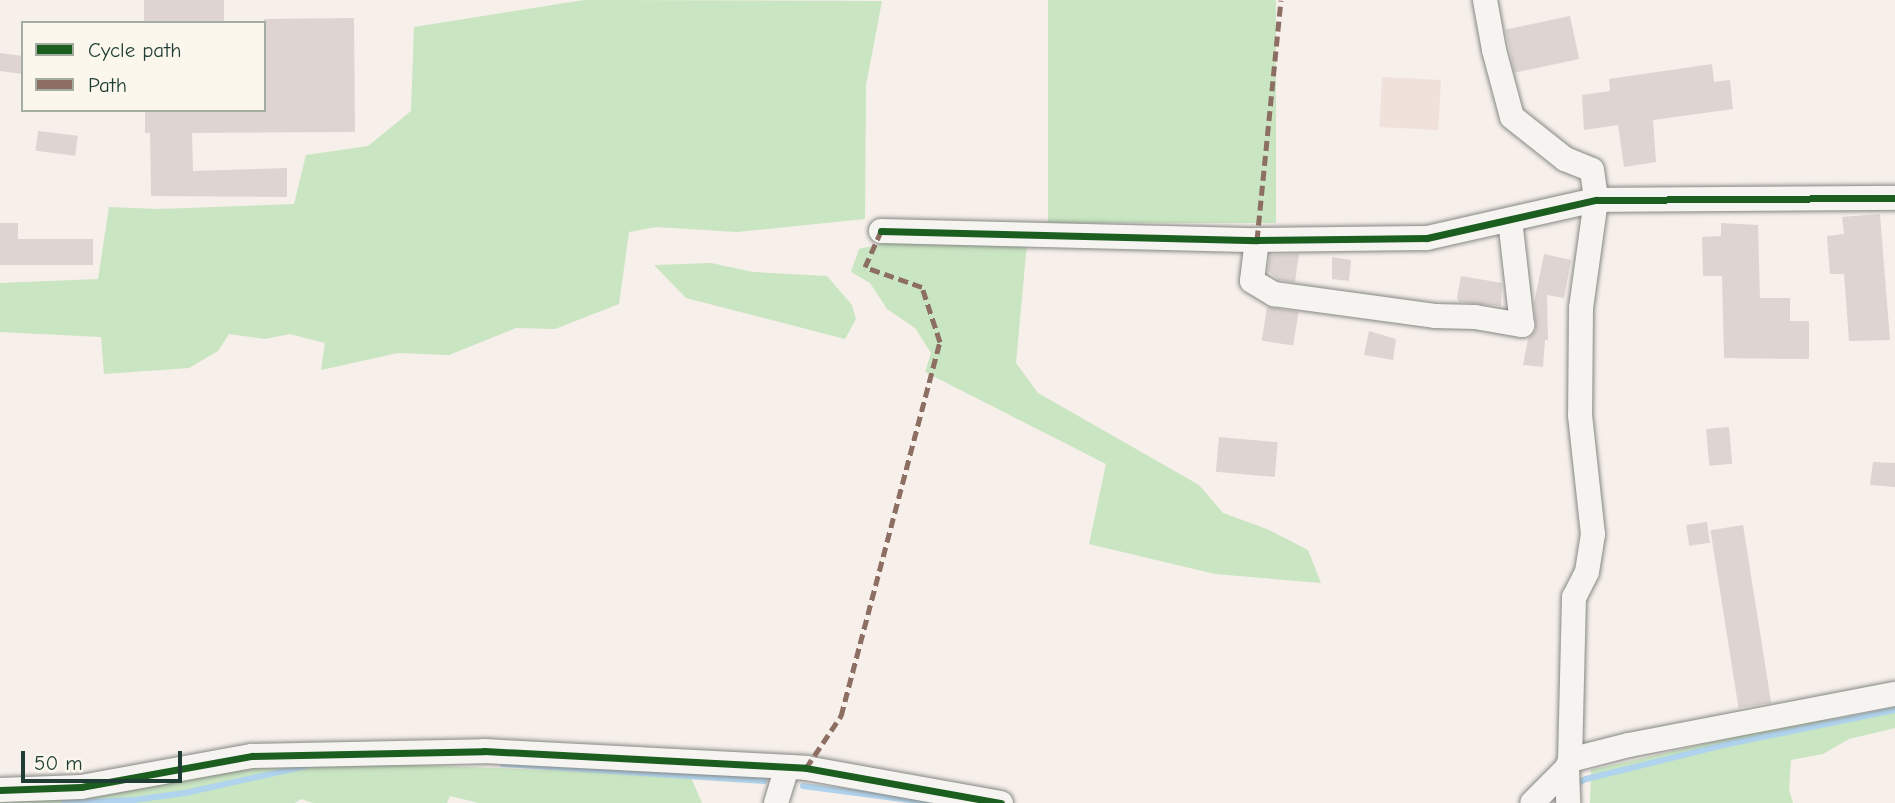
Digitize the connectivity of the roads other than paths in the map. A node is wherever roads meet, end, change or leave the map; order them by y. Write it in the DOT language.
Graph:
graph roads {
  1 [pos="1485,0"];
  2 [pos="1895,198"];
  3 [pos="1596,200"];
  4 [pos="1510,220"];
  5 [pos="881,231"];
  6 [pos="1256,240"];
  7 [pos="1895,694"];
  8 [pos="1568,764"];
  9 [pos="787,768"];
  10 [pos="0,790"];
  11 [pos="776,803"];
  12 [pos="1001,803"];
  13 [pos="1532,803"];
  14 [pos="1568,803"];
  1 -- 3 [label="street"];
  2 -- 3 [label="street"];
  3 -- 4 [label="street"];
  3 -- 8 [label="street"];
  4 -- 6 [label="street"];
  4 -- 6 [label="street"];
  5 -- 6 [label="street"];
  7 -- 8 [label="street"];
  8 -- 13 [label="street"];
  8 -- 14 [label="street"];
  9 -- 10 [label="street"];
  9 -- 11 [label="street"];
  9 -- 12 [label="street"];
}
